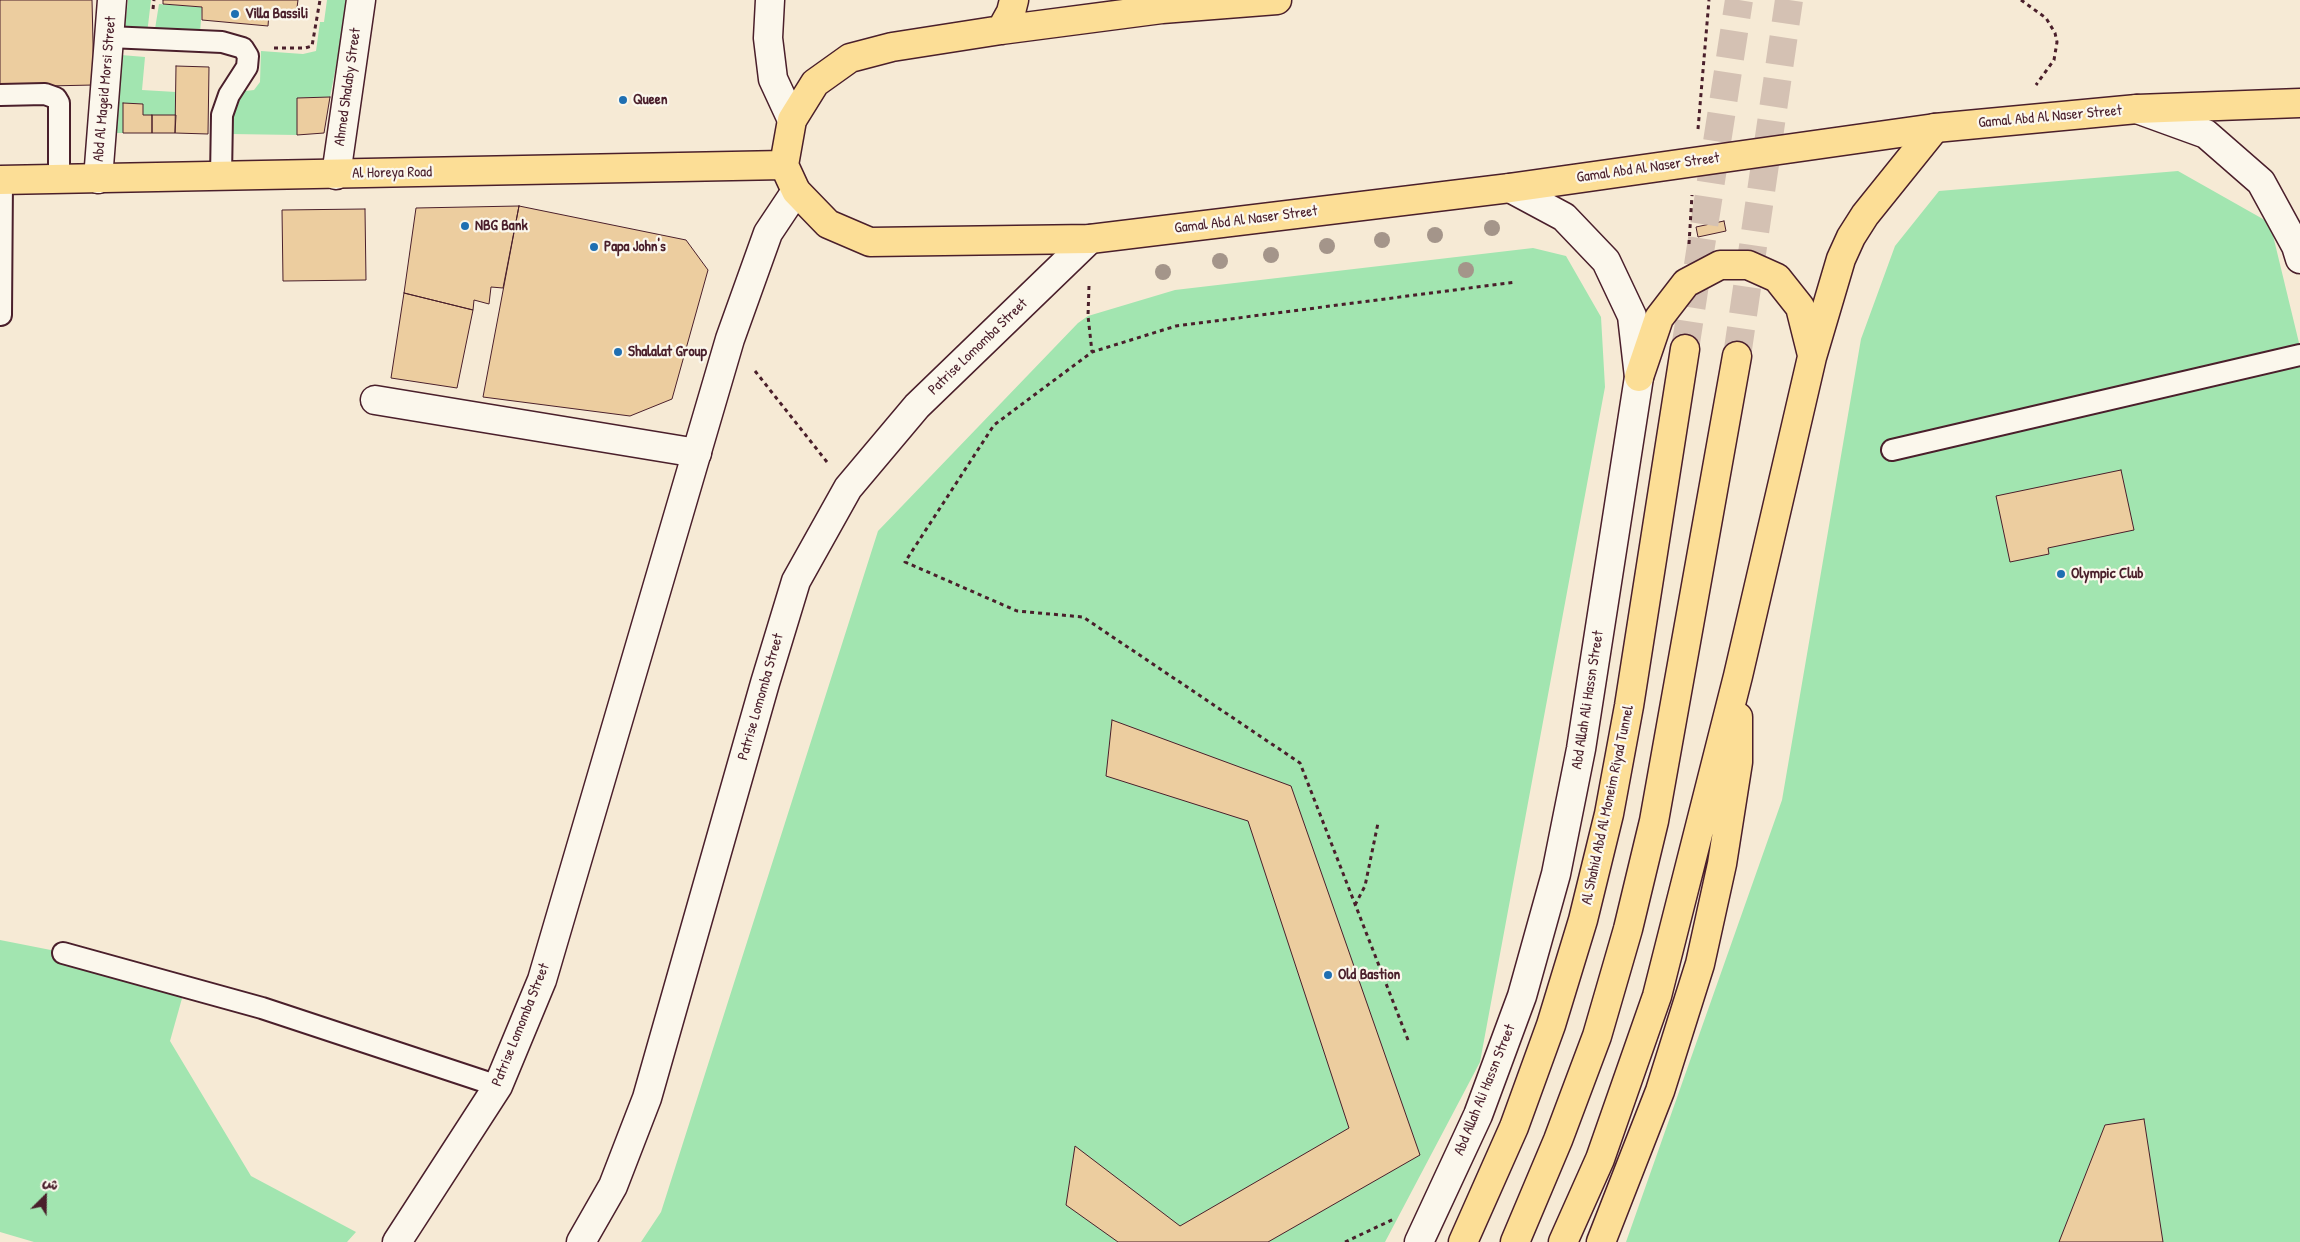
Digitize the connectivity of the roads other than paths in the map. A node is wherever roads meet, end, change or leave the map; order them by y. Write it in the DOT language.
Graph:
graph roads {
  1 [pos="112,0"];
  2 [pos="361,0"];
  3 [pos="770,0"];
  4 [pos="1014,0"];
  5 [pos="1277,0"];
  6 [pos="1156,5"];
  7 [pos="1000,30"];
  8 [pos="109,37"];
  9 [pos="0,95"];
  10 [pos="2300,103"];
  11 [pos="2138,109"];
  12 [pos="792,120"];
  13 [pos="1935,128"];
  14 [pos="784,165"];
  15 [pos="336,175"];
  16 [pos="221,176"];
  17 [pos="59,179"];
  18 [pos="98,179"];
  19 [pos="1,180"];
  20 [pos="1510,188"];
  21 [pos="796,192"];
  22 [pos="1090,239"];
  23 [pos="2300,259"];
  24 [pos="1,315"];
  25 [pos="1685,349"];
  26 [pos="2300,355"];
  27 [pos="1737,356"];
  28 [pos="1812,357"];
  29 [pos="1639,377"];
  30 [pos="375,400"];
  31 [pos="1892,450"];
  32 [pos="697,452"];
  33 [pos="1738,676"];
  34 [pos="63,953"];
  35 [pos="498,1086"];
  36 [pos="397,1242"];
  37 [pos="581,1242"];
  38 [pos="1419,1242"];
  39 [pos="1463,1242"];
  40 [pos="1514,1242"];
  41 [pos="1563,1242"];
  42 [pos="1601,1242"];
  1 -- 8 [label="main road, Abd Al Mageid Morsi Street"];
  2 -- 15 [label="main road, Ahmed Shalaby Street"];
  3 -- 12 [label="main road"];
  4 -- 7 [label="main road"];
  5 -- 6 [label="main road"];
  6 -- 7 [label="main road"];
  7 -- 12 [label="main road"];
  8 -- 16 [label="lane"];
  8 -- 18 [label="main road, Abd Al Mageid Morsi Street"];
  9 -- 17 [label="lane"];
  10 -- 11 [label="main road, Gamal Abd Al Naser Street"];
  11 -- 13 [label="main road, Gamal Abd Al Naser Street"];
  11 -- 23 [label="main road"];
  12 -- 14 [label="main road"];
  13 -- 20 [label="main road, Gamal Abd Al Naser Street"];
  13 -- 28 [label="main road"];
  14 -- 15 [label="main road, Al Horeya Road"];
  14 -- 21 [label="main road, Gamal Abd Al Naser Street"];
  15 -- 16 [label="main road, Al Horeya Road"];
  16 -- 18 [label="main road, Al Horeya Road"];
  17 -- 18 [label="main road, Al Horeya Road"];
  17 -- 19 [label="main road, Al Horeya Road"];
  19 -- 24 [label="lane"];
  20 -- 22 [label="main road, Gamal Abd Al Naser Street"];
  20 -- 29 [label="main road, Abd Allah Ali Hassn Street"];
  21 -- 22 [label="main road, Gamal Abd Al Naser Street"];
  21 -- 32 [label="main road, Patrise Lomomba Street"];
  22 -- 37 [label="main road, Patrise Lomomba Street"];
  25 -- 39 [label="main road, Al Shahid Abd Al Moneim Riyad Tunnel"];
  26 -- 31 [label="lane"];
  27 -- 40 [label="main road"];
  28 -- 29 [label="main road"];
  28 -- 33 [label="main road"];
  29 -- 38 [label="main road, Abd Allah Ali Hassn Street"];
  30 -- 32 [label="main road"];
  32 -- 35 [label="main road, Patrise Lomomba Street"];
  33 -- 41 [label="main road"];
  33 -- 42 [label="main road"];
  34 -- 35 [label="lane"];
  35 -- 36 [label="main road, Patrise Lomomba Street"];
}
